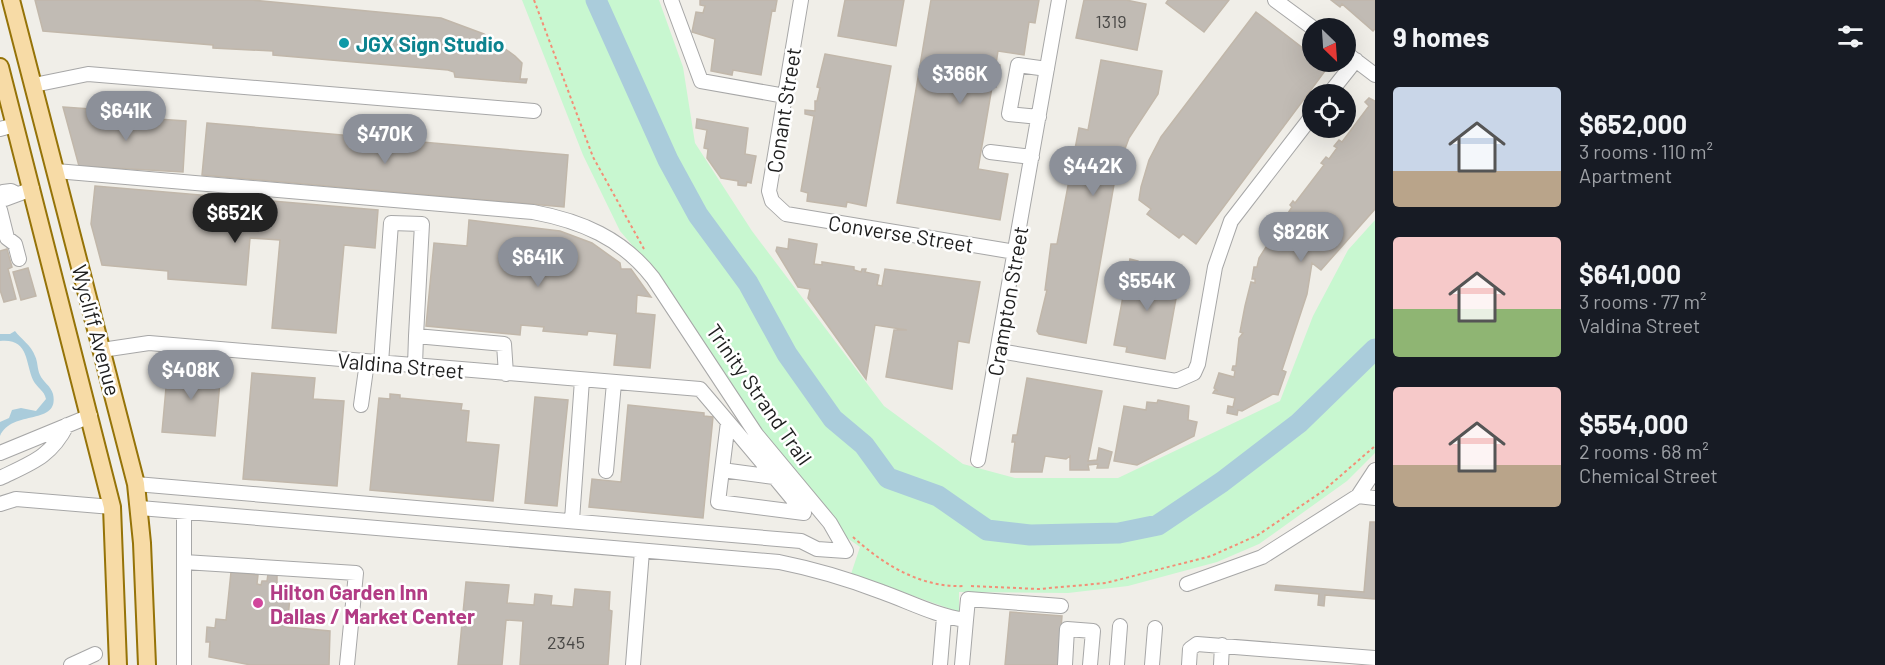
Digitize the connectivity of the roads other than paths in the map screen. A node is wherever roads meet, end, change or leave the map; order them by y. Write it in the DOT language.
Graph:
graph roads {
  1 [pos="11,0"];
  2 [pos="671,0"];
  3 [pos="801,0"];
  4 [pos="1059,0"];
  5 [pos="1275,0"];
  6 [pos="1302,20"];
  7 [pos="1356,61"];
  8 [pos="0,67"];
  9 [pos="1047,69"];
  10 [pos="1375,75"];
  11 [pos="34,85"];
  12 [pos="6,92"];
  13 [pos="785,96"];
  14 [pos="534,111"];
  15 [pos="1039,117"];
  16 [pos="8,127"];
  17 [pos="1302,129"];
  18 [pos="990,152"];
  19 [pos="1032,157"];
  20 [pos="56,171"];
  21 [pos="32,189"];
  22 [pos="5,195"];
  23 [pos="786,214"];
  24 [pos="1,219"];
  25 [pos="1015,252"];
  26 [pos="19,259"];
  27 [pos="416,336"];
  28 [pos="102,350"];
  29 [pos="999,351"];
  30 [pos="74,354"];
  31 [pos="374,362"];
  32 [pos="415,366"];
  33 [pos="506,374"];
  34 [pos="719,377"];
  35 [pos="582,380"];
  36 [pos="614,383"];
  37 [pos="700,389"];
  38 [pos="361,405"];
  39 [pos="90,416"];
  40 [pos="728,422"];
  41 [pos="67,425"];
  42 [pos="0,453"];
  43 [pos="978,460"];
  44 [pos="722,470"];
  45 [pos="1375,470"];
  46 [pos="606,471"];
  47 [pos="774,477"];
  48 [pos="0,478"];
  49 [pos="136,484"];
  50 [pos="1358,496"];
  51 [pos="1375,498"];
  52 [pos="0,504"];
  53 [pos="112,507"];
  54 [pos="140,508"];
  55 [pos="184,512"];
  56 [pos="572,520"];
  57 [pos="642,551"];
  58 [pos="184,562"];
  59 [pos="1187,584"];
  60 [pos="1061,606"];
  61 [pos="944,617"];
  62 [pos="966,620"];
  63 [pos="1120,626"];
  64 [pos="1155,628"];
  65 [pos="1222,645"];
  66 [pos="95,654"];
  67 [pos="1306,658"];
  68 [pos="1375,658"];
  69 [pos="71,665"];
  70 [pos="118,665"];
  71 [pos="147,665"];
  72 [pos="184,665"];
  73 [pos="346,665"];
  74 [pos="633,665"];
  75 [pos="940,665"];
  76 [pos="962,665"];
  77 [pos="1065,665"];
  78 [pos="1090,665"];
  79 [pos="1117,665"];
  80 [pos="1152,665"];
  81 [pos="1189,665"];
  82 [pos="1221,665"];
  1 -- 11 [label="main road, Wycliff Avenue"];
  2 -- 13 [label="street"];
  3 -- 13 [label="street, Conant Street"];
  4 -- 9 [label="street, Crampton Street"];
  5 -- 6 [label="street"];
  7 -- 10 [label="street"];
  8 -- 12 [label="main road, Wycliff Avenue"];
  9 -- 15 [label="street, Crampton Street"];
  9 -- 15 [label="street"];
  11 -- 12 [label="main road"];
  11 -- 14 [label="street"];
  11 -- 20 [label="main road, Wycliff Avenue"];
  12 -- 16 [label="main road, Wycliff Avenue"];
  13 -- 23 [label="street, Conant Street"];
  15 -- 19 [label="street, Crampton Street"];
  16 -- 21 [label="main road, Wycliff Avenue"];
  17 -- 29 [label="street"];
  18 -- 19 [label="street"];
  19 -- 25 [label="street, Crampton Street"];
  20 -- 28 [label="main road, Wycliff Avenue"];
  20 -- 34 [label="street"];
  21 -- 22 [label="street"];
  21 -- 30 [label="main road, Wycliff Avenue"];
  23 -- 25 [label="street, Converse Street"];
  24 -- 26 [label="street"];
  25 -- 29 [label="street, Crampton Street"];
  27 -- 31 [label="street"];
  27 -- 32 [label="street"];
  27 -- 33 [label="street"];
  28 -- 30 [label="main road"];
  28 -- 31 [label="street, Valdina Street"];
  28 -- 49 [label="main road, Wycliff Avenue"];
  29 -- 43 [label="street, Crampton Street"];
  30 -- 39 [label="main road, Wycliff Avenue"];
  31 -- 32 [label="street, Valdina Street"];
  31 -- 38 [label="street"];
  32 -- 33 [label="street, Valdina Street"];
  33 -- 35 [label="street, Valdina Street"];
  34 -- 37 [label="street"];
  34 -- 56 [label="street"];
  35 -- 36 [label="street, Valdina Street"];
  35 -- 56 [label="street"];
  36 -- 37 [label="street, Valdina Street"];
  36 -- 46 [label="street"];
  37 -- 40 [label="street"];
  39 -- 41 [label="street"];
  39 -- 53 [label="main road, Wycliff Avenue"];
  40 -- 44 [label="street"];
  40 -- 47 [label="street"];
  41 -- 42 [label="street"];
  41 -- 48 [label="street"];
  44 -- 47 [label="street"];
  44 -- 47 [label="street"];
  45 -- 50 [label="street"];
  49 -- 54 [label="main road, Wycliff Avenue"];
  49 -- 56 [label="street"];
  50 -- 51 [label="street"];
  50 -- 59 [label="street"];
  52 -- 53 [label="street"];
  53 -- 54 [label="main road"];
  53 -- 70 [label="main road, Wycliff Avenue"];
  54 -- 55 [label="street"];
  54 -- 71 [label="main road, Wycliff Avenue"];
  55 -- 57 [label="street"];
  55 -- 58 [label="street"];
  57 -- 61 [label="street"];
  57 -- 74 [label="street"];
  58 -- 72 [label="street"];
  58 -- 73 [label="street"];
  60 -- 62 [label="street"];
  61 -- 62 [label="street"];
  61 -- 75 [label="street"];
  62 -- 76 [label="street"];
  63 -- 79 [label="street"];
  64 -- 80 [label="street"];
  65 -- 67 [label="street"];
  65 -- 81 [label="street"];
  65 -- 82 [label="street"];
  66 -- 69 [label="street"];
  67 -- 68 [label="street"];
  77 -- 78 [label="street"];
}
